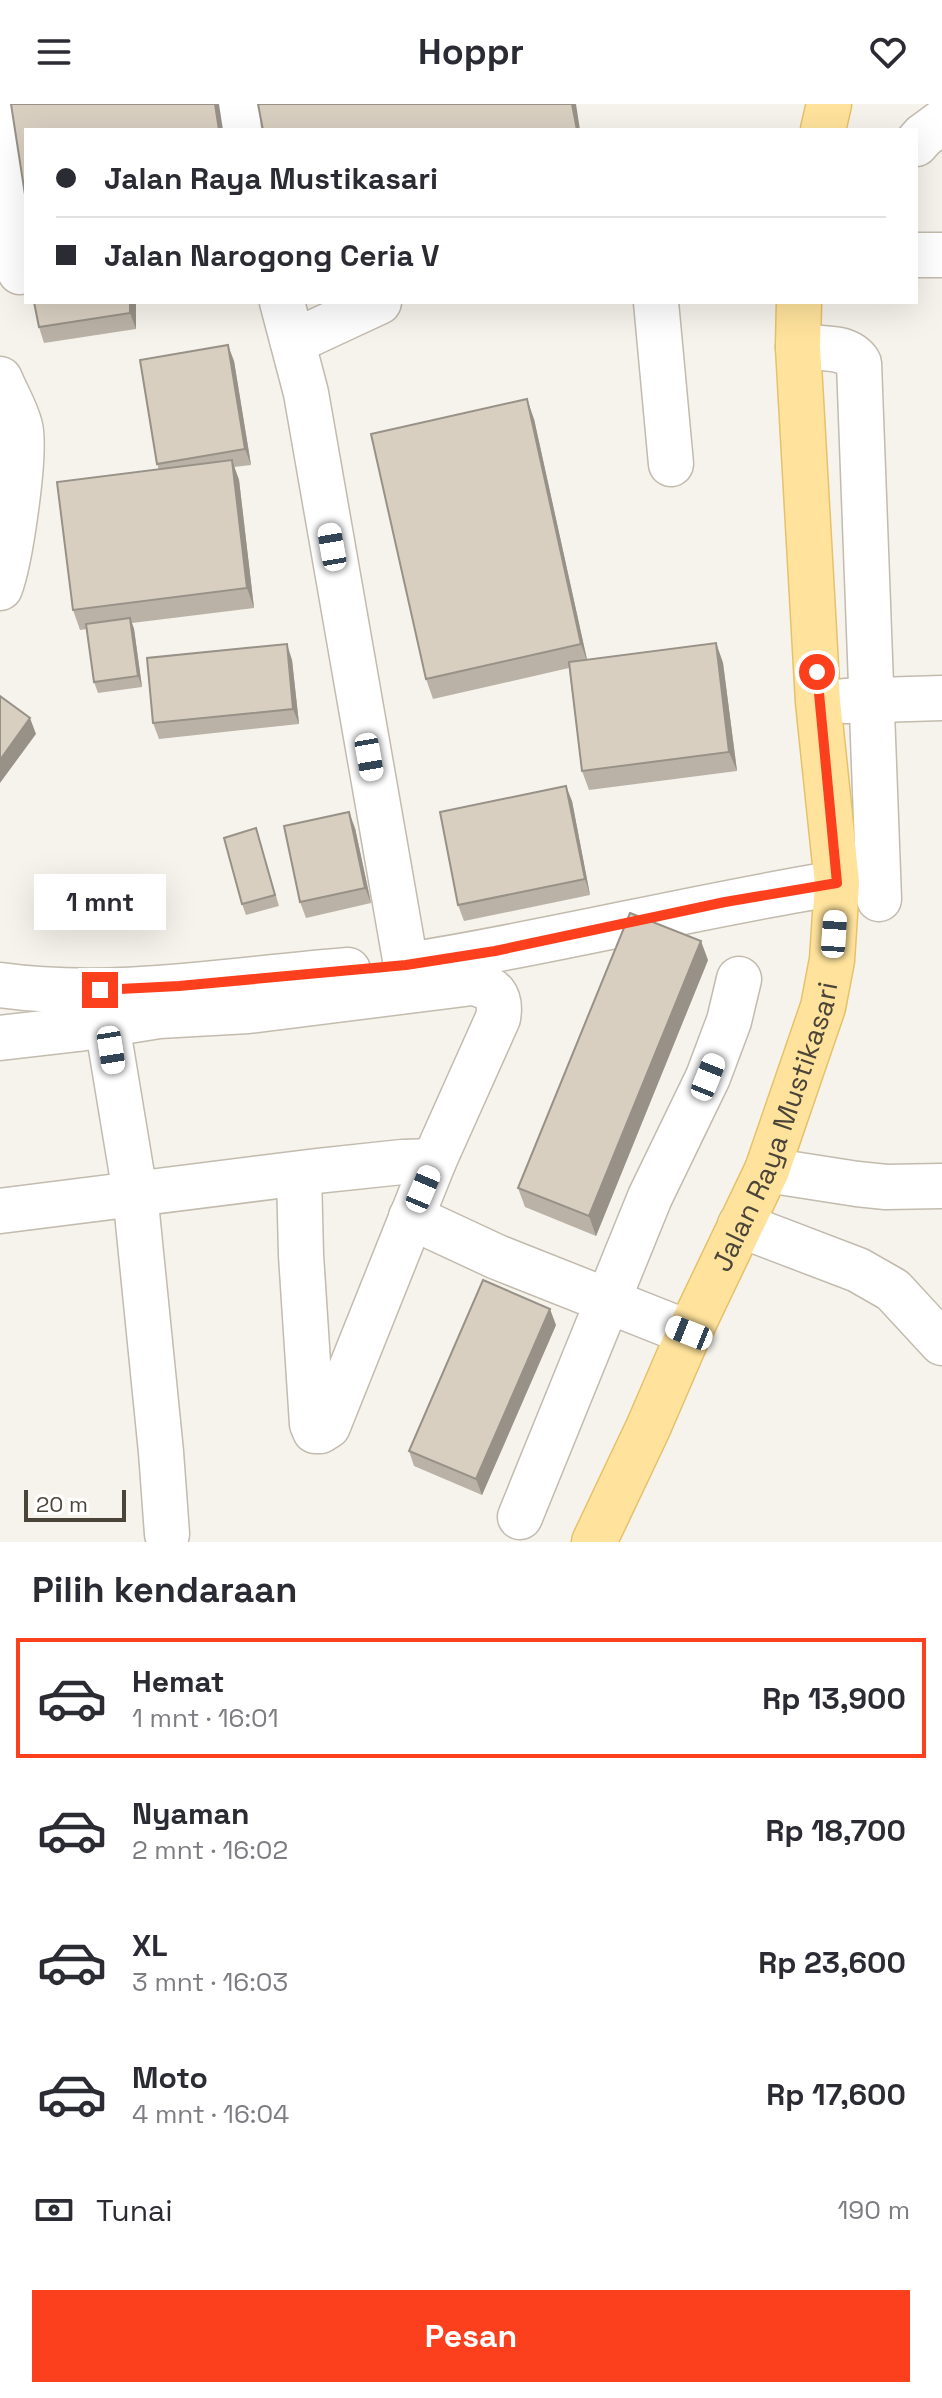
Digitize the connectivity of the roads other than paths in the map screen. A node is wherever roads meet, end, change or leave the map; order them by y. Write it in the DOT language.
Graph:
graph roads {
  1 [pos="11,104"];
  2 [pos="236,104"];
  3 [pos="829,104"];
  4 [pos="942,122"];
  5 [pos="239,128"];
  6 [pos="823,128"];
  7 [pos="918,142"];
  8 [pos="918,255"];
  9 [pos="942,255"];
  10 [pos="20,272"];
  11 [pos="370,304"];
  12 [pos="656,304"];
  13 [pos="799,304"];
  14 [pos="287,322"];
  15 [pos="798,347"];
  16 [pos="0,379"];
  17 [pos="11,449"];
  18 [pos="671,464"];
  19 [pos="1,583"];
  20 [pos="942,698"];
  21 [pos="873,700"];
  22 [pos="818,702"];
  23 [pos="837,883"];
  24 [pos="879,899"];
  25 [pos="406,965"];
  26 [pos="739,979"];
  27 [pos="0,985"];
  28 [pos="107,1024"];
  29 [pos="0,1038"];
  30 [pos="434,1161"];
  31 [pos="767,1170"];
  32 [pos="299,1174"];
  33 [pos="942,1186"];
  34 [pos="135,1193"];
  35 [pos="0,1211"];
  36 [pos="411,1217"];
  37 [pos="740,1225"];
  38 [pos="608,1301"];
  39 [pos="689,1333"];
  40 [pos="942,1343"];
  41 [pos="520,1517"];
  42 [pos="167,1534"];
  43 [pos="594,1542"];
  1 -- 10 [label="street"];
  2 -- 5 [label="street"];
  3 -- 6 [label="main road"];
  4 -- 7 [label="street"];
  8 -- 9 [label="street"];
  11 -- 14 [label="street"];
  12 -- 18 [label="street"];
  13 -- 15 [label="main road, Jalan Raya Mustikasari"];
  14 -- 25 [label="street"];
  15 -- 21 [label="street"];
  15 -- 22 [label="main road, Jalan Raya Mustikasari"];
  16 -- 17 [label="street"];
  17 -- 19 [label="street"];
  20 -- 21 [label="street"];
  21 -- 22 [label="street"];
  21 -- 24 [label="street"];
  22 -- 23 [label="main road, Jalan Raya Mustikasari"];
  23 -- 25 [label="street"];
  23 -- 31 [label="main road, Jalan Raya Mustikasari"];
  25 -- 27 [label="street"];
  26 -- 38 [label="street"];
  28 -- 29 [label="street"];
  28 -- 30 [label="street"];
  28 -- 34 [label="street"];
  30 -- 32 [label="street"];
  30 -- 36 [label="street"];
  31 -- 33 [label="street"];
  31 -- 37 [label="main road, Jalan Raya Mustikasari"];
  32 -- 34 [label="street"];
  32 -- 36 [label="street"];
  34 -- 35 [label="street"];
  34 -- 42 [label="street"];
  36 -- 38 [label="street"];
  37 -- 39 [label="main road, Jalan Raya Mustikasari"];
  37 -- 40 [label="street"];
  38 -- 39 [label="street"];
  38 -- 41 [label="street"];
  39 -- 43 [label="main road, Jalan Raya Mustikasari"];
}
